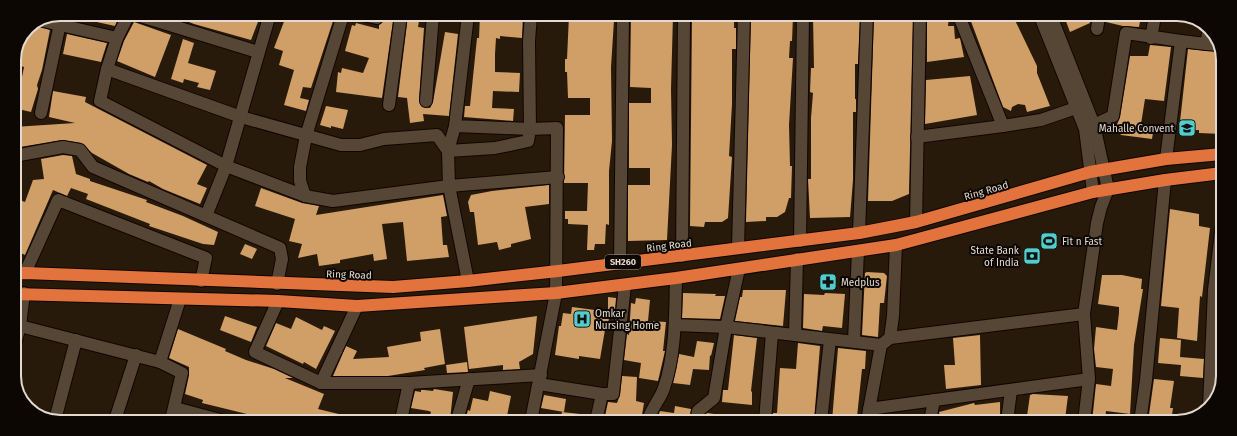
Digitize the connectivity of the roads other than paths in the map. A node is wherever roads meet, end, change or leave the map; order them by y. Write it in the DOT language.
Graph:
graph roads {
  1 [pos="61,21"];
  2 [pos="67,21"];
  3 [pos="126,21"];
  4 [pos="157,21"];
  5 [pos="268,21"];
  6 [pos="341,21"];
  7 [pos="400,21"];
  8 [pos="433,21"];
  9 [pos="467,21"];
  10 [pos="531,21"];
  11 [pos="623,21"];
  12 [pos="684,21"];
  13 [pos="744,21"];
  14 [pos="803,21"];
  15 [pos="867,21"];
  16 [pos="920,21"];
  17 [pos="961,21"];
  18 [pos="1042,21"];
  19 [pos="1053,21"];
  20 [pos="1098,21"];
  21 [pos="1154,21"];
  22 [pos="1097,29"];
  23 [pos="1208,36"];
  24 [pos="117,38"];
  25 [pos="1151,38"];
  26 [pos="1181,41"];
  27 [pos="1206,44"];
  28 [pos="1213,45"];
  29 [pos="258,52"];
  30 [pos="107,69"];
  31 [pos="426,101"];
  32 [pos="389,105"];
  33 [pos="1076,108"];
  34 [pos="41,113"];
  35 [pos="241,117"];
  36 [pos="1094,125"];
  37 [pos="455,126"];
  38 [pos="1003,126"];
  39 [pos="530,129"];
  40 [pos="306,136"];
  41 [pos="917,137"];
  42 [pos="448,151"];
  43 [pos="21,155"];
  44 [pos="1216,155"];
  45 [pos="1166,159"];
  46 [pos="226,166"];
  47 [pos="1103,170"];
  48 [pos="1090,172"];
  49 [pos="1216,174"];
  50 [pos="558,177"];
  51 [pos="1165,180"];
  52 [pos="449,186"];
  53 [pos="1108,189"];
  54 [pos="1093,192"];
  55 [pos="305,196"];
  56 [pos="1101,207"];
  57 [pos="206,216"];
  58 [pos="916,222"];
  59 [pos="859,233"];
  60 [pos="800,241"];
  61 [pos="896,245"];
  62 [pos="738,248"];
  63 [pos="858,251"];
  64 [pos="682,256"];
  65 [pos="797,259"];
  66 [pos="620,262"];
  67 [pos="739,268"];
  68 [pos="558,271"];
  69 [pos="21,272"];
  70 [pos="21,274"];
  71 [pos="1216,274"];
  72 [pos="676,278"];
  73 [pos="201,281"];
  74 [pos="468,281"];
  75 [pos="277,284"];
  76 [pos="626,285"];
  77 [pos="556,292"];
  78 [pos="21,293"];
  79 [pos="180,299"];
  80 [pos="278,301"];
  81 [pos="357,306"];
  82 [pos="1084,314"];
  83 [pos="675,325"];
  84 [pos="21,326"];
  85 [pos="726,327"];
  86 [pos="772,333"];
  87 [pos="795,335"];
  88 [pos="76,340"];
  89 [pos="830,340"];
  90 [pos="854,341"];
  91 [pos="886,342"];
  92 [pos="136,355"];
  93 [pos="160,362"];
  94 [pos="469,379"];
  95 [pos="540,379"];
  96 [pos="1089,379"];
  97 [pos="321,383"];
  98 [pos="409,383"];
  99 [pos="1011,390"];
  100 [pos="602,394"];
  101 [pos="1210,396"];
  102 [pos="934,400"];
  103 [pos="175,408"];
  104 [pos="869,409"];
  105 [pos="56,414"];
  106 [pos="117,415"];
  107 [pos="173,415"];
  108 [pos="201,415"];
  109 [pos="403,415"];
  110 [pos="458,415"];
  111 [pos="532,415"];
  112 [pos="597,415"];
  113 [pos="649,415"];
  114 [pos="697,415"];
  115 [pos="765,415"];
  116 [pos="822,415"];
  117 [pos="868,415"];
  118 [pos="931,415"];
  119 [pos="1008,415"];
  120 [pos="1085,415"];
  121 [pos="1141,415"];
  1 -- 34 [label="street"];
  2 -- 24 [label="street"];
  3 -- 24 [label="street"];
  4 -- 29 [label="street"];
  5 -- 29 [label="street"];
  6 -- 40 [label="street"];
  7 -- 32 [label="street"];
  8 -- 31 [label="street"];
  9 -- 37 [label="street"];
  10 -- 39 [label="street"];
  11 -- 66 [label="street"];
  12 -- 64 [label="street"];
  13 -- 62 [label="street"];
  14 -- 60 [label="street"];
  15 -- 59 [label="street"];
  16 -- 41 [label="street"];
  17 -- 38 [label="street"];
  18 -- 33 [label="street"];
  19 -- 36 [label="street"];
  20 -- 22 [label="street"];
  21 -- 25 [label="street"];
  23 -- 27 [label="street"];
  24 -- 30 [label="street"];
  25 -- 26 [label="street"];
  25 -- 36 [label="street"];
  26 -- 27 [label="street"];
  26 -- 45 [label="street"];
  27 -- 28 [label="street"];
  29 -- 35 [label="street"];
  30 -- 35 [label="street"];
  30 -- 46 [label="street"];
  33 -- 38 [label="street"];
  33 -- 48 [label="street"];
  35 -- 40 [label="street"];
  35 -- 46 [label="street"];
  36 -- 47 [label="street"];
  37 -- 39 [label="street"];
  37 -- 42 [label="street"];
  38 -- 41 [label="street"];
  39 -- 42 [label="street"];
  39 -- 50 [label="street"];
  40 -- 42 [label="street"];
  40 -- 55 [label="street"];
  41 -- 58 [label="street"];
  42 -- 52 [label="street"];
  43 -- 57 [label="street"];
  44 -- 45 [label="highway, Ring Road / SH260"];
  45 -- 47 [label="highway, Ring Road / SH260"];
  46 -- 55 [label="street"];
  46 -- 57 [label="street"];
  47 -- 48 [label="highway, Ring Road / SH260"];
  47 -- 53 [label="street"];
  48 -- 54 [label="street"];
  48 -- 58 [label="highway, Ring Road / SH260"];
  49 -- 51 [label="highway, SH260"];
  50 -- 52 [label="street"];
  50 -- 68 [label="street"];
  51 -- 53 [label="highway, SH260"];
  51 -- 121 [label="street"];
  52 -- 55 [label="street"];
  52 -- 74 [label="street"];
  53 -- 54 [label="highway, SH260"];
  53 -- 56 [label="street"];
  54 -- 56 [label="street"];
  54 -- 61 [label="highway, SH260"];
  56 -- 82 [label="street"];
  57 -- 75 [label="street"];
  58 -- 59 [label="highway, Ring Road / SH260"];
  59 -- 60 [label="highway, Ring Road / SH260"];
  60 -- 62 [label="highway, Ring Road / SH260"];
  61 -- 63 [label="highway, SH260"];
  61 -- 91 [label="street"];
  62 -- 64 [label="highway, Ring Road / SH260"];
  63 -- 65 [label="highway, SH260"];
  63 -- 90 [label="street"];
  64 -- 66 [label="highway, Ring Road / SH260"];
  65 -- 67 [label="highway, SH260"];
  65 -- 87 [label="street"];
  66 -- 68 [label="highway, Ring Road / SH260"];
  67 -- 72 [label="highway, SH260"];
  67 -- 85 [label="street"];
  68 -- 74 [label="highway, Ring Road / SH260"];
  68 -- 77 [label="street"];
  69 -- 73 [label="street"];
  70 -- 73 [label="highway, Ring Road / SH260"];
  71 -- 101 [label="street"];
  72 -- 76 [label="highway, SH260"];
  72 -- 83 [label="street"];
  73 -- 75 [label="highway, Ring Road / SH260"];
  74 -- 75 [label="highway, Ring Road / SH260"];
  76 -- 77 [label="highway, SH260"];
  76 -- 100 [label="street"];
  77 -- 81 [label="highway, SH260"];
  77 -- 95 [label="street"];
  78 -- 79 [label="highway, SH260"];
  79 -- 80 [label="highway, SH260"];
  79 -- 93 [label="street"];
  80 -- 81 [label="highway, SH260"];
  80 -- 97 [label="street"];
  81 -- 97 [label="street"];
  82 -- 91 [label="street"];
  82 -- 96 [label="street"];
  83 -- 85 [label="street"];
  83 -- 113 [label="street"];
  84 -- 88 [label="street"];
  85 -- 86 [label="street"];
  85 -- 114 [label="street"];
  86 -- 87 [label="street"];
  86 -- 115 [label="street"];
  87 -- 89 [label="street"];
  88 -- 92 [label="street"];
  88 -- 105 [label="street"];
  89 -- 90 [label="street"];
  89 -- 116 [label="street"];
  90 -- 91 [label="street"];
  91 -- 104 [label="street"];
  92 -- 93 [label="street"];
  92 -- 106 [label="street"];
  93 -- 103 [label="street"];
  94 -- 95 [label="street"];
  94 -- 98 [label="street"];
  94 -- 110 [label="street"];
  95 -- 100 [label="street"];
  95 -- 111 [label="street"];
  96 -- 99 [label="street"];
  96 -- 120 [label="street"];
  97 -- 98 [label="street"];
  98 -- 109 [label="street"];
  99 -- 102 [label="street"];
  99 -- 119 [label="street"];
  100 -- 112 [label="street"];
  102 -- 104 [label="street"];
  102 -- 118 [label="street"];
  103 -- 107 [label="street"];
  103 -- 108 [label="street"];
  104 -- 117 [label="street"];
}
